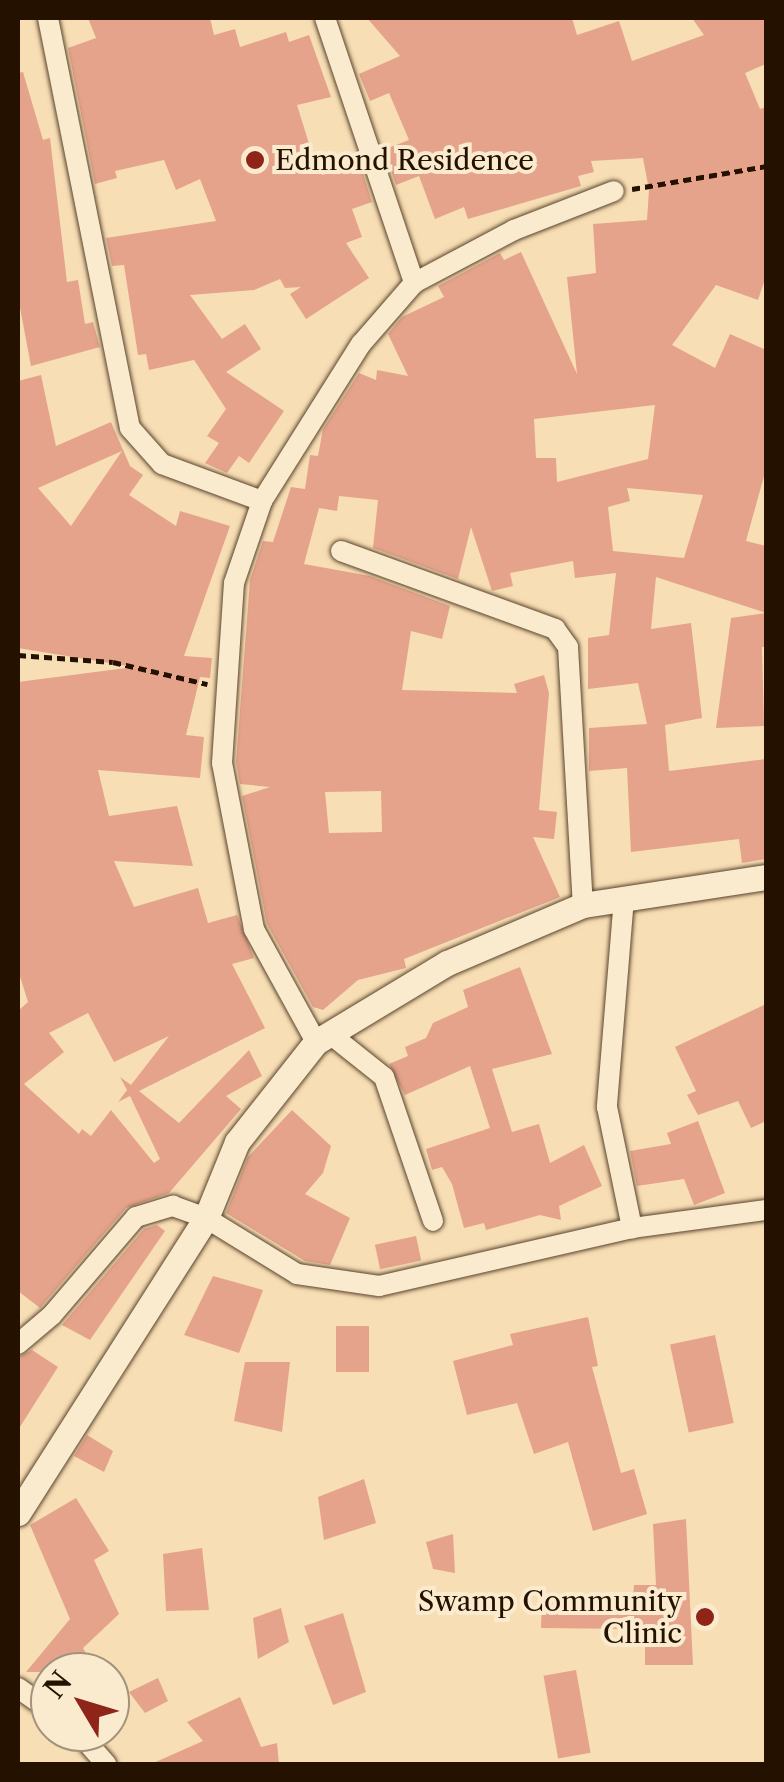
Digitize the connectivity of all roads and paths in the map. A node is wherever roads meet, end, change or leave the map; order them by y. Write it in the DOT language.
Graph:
graph roads {
  1 [pos="48,18"];
  2 [pos="325,18"];
  3 [pos="766,166"];
  4 [pos="614,192"];
  5 [pos="414,283"];
  6 [pos="262,501"];
  7 [pos="341,551"];
  8 [pos="18,655"];
  9 [pos="228,688"];
  10 [pos="766,877"];
  11 [pos="624,898"];
  12 [pos="583,905"];
  13 [pos="323,1038"];
  14 [pos="766,1210"];
  15 [pos="206,1218"];
  16 [pos="433,1221"];
  17 [pos="632,1228"];
  18 [pos="18,1344"];
  19 [pos="18,1512"];
  1 -- 6 [label="street"];
  2 -- 5 [label="street"];
  3 -- 4 [label="path"];
  4 -- 5 [label="street"];
  5 -- 6 [label="street"];
  6 -- 9 [label="street"];
  7 -- 12 [label="street"];
  8 -- 9 [label="path"];
  9 -- 13 [label="street"];
  10 -- 11 [label="street"];
  11 -- 12 [label="street"];
  11 -- 17 [label="street"];
  12 -- 13 [label="street"];
  13 -- 15 [label="street"];
  13 -- 16 [label="street"];
  14 -- 17 [label="street"];
  15 -- 17 [label="street"];
  15 -- 18 [label="street"];
  15 -- 19 [label="street"];
}
